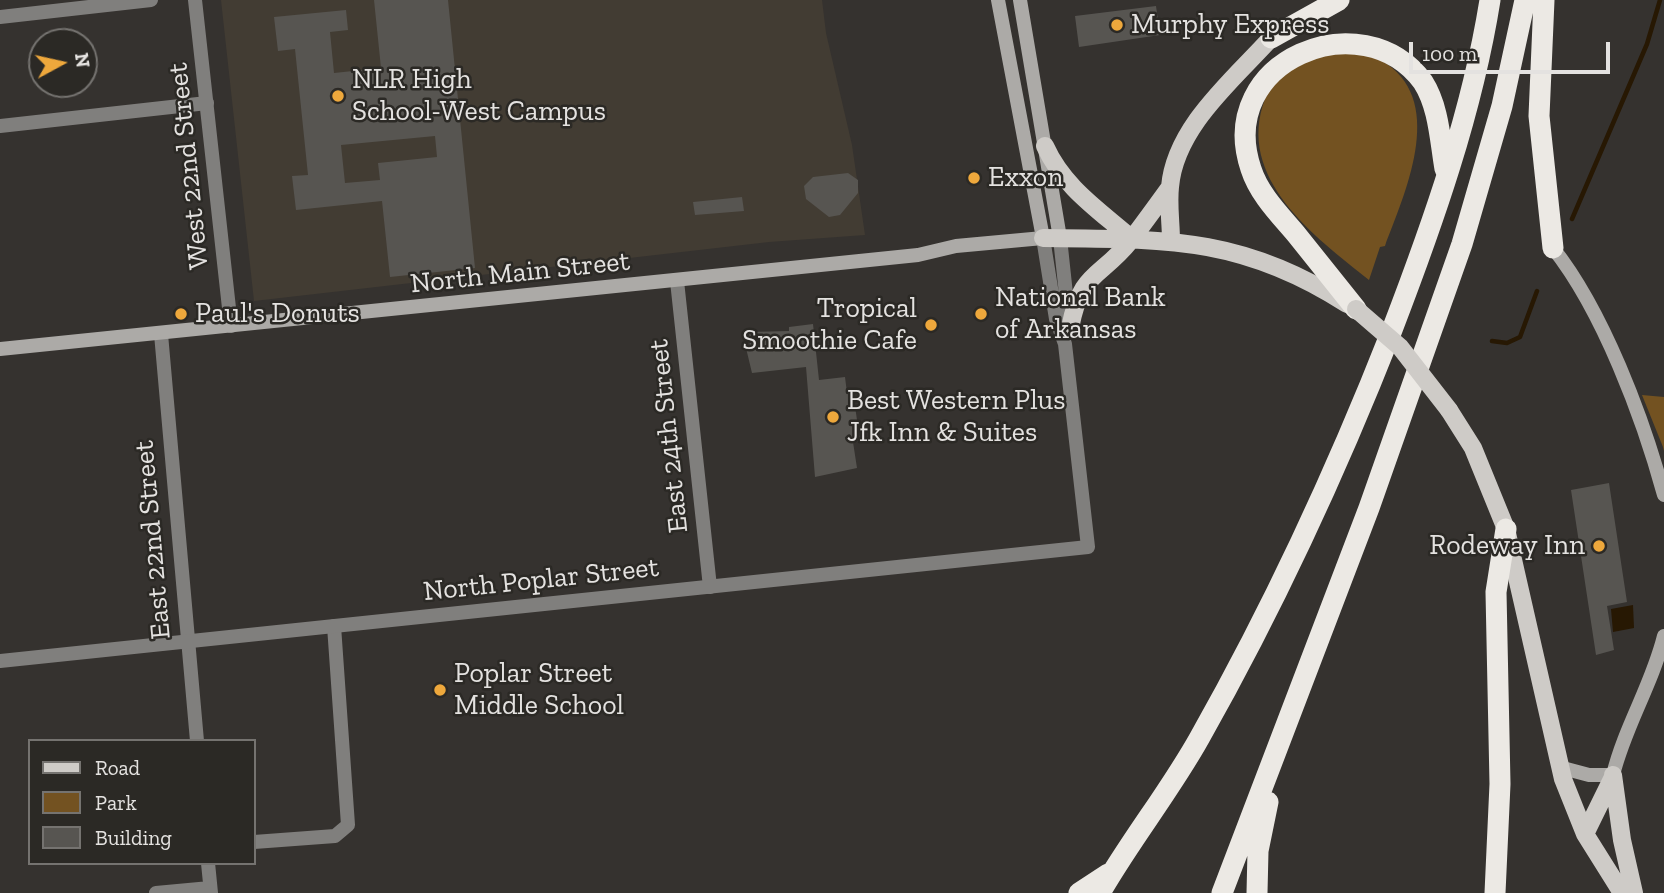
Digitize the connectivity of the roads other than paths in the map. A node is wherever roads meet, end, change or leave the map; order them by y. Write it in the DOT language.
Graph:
graph roads {
  1 [pos="151,0"];
  2 [pos="195,0"];
  3 [pos="999,0"];
  4 [pos="1020,0"];
  5 [pos="1339,0"];
  6 [pos="1490,0"];
  7 [pos="1525,0"];
  8 [pos="1544,0"];
  9 [pos="0,18"];
  10 [pos="1271,38"];
  11 [pos="207,103"];
  12 [pos="0,126"];
  13 [pos="1045,146"];
  14 [pos="1446,177"];
  15 [pos="1170,187"];
  16 [pos="1054,235"];
  17 [pos="1132,239"];
  18 [pos="1171,241"];
  19 [pos="1553,248"];
  20 [pos="677,281"];
  21 [pos="1356,309"];
  22 [pos="231,326"];
  23 [pos="161,334"];
  24 [pos="1067,336"];
  25 [pos="0,349"];
  26 [pos="1664,495"];
  27 [pos="1506,528"];
  28 [pos="710,587"];
  29 [pos="334,626"];
  30 [pos="1664,636"];
  31 [pos="187,642"];
  32 [pos="0,661"];
  33 [pos="197,739"];
  34 [pos="1278,751"];
  35 [pos="1559,767"];
  36 [pos="1613,775"];
  37 [pos="1585,834"];
  38 [pos="256,842"];
  39 [pos="208,865"];
  40 [pos="1113,871"];
  41 [pos="210,890"];
  42 [pos="156,893"];
  43 [pos="1079,893"];
  44 [pos="1100,893"];
  45 [pos="1222,893"];
  46 [pos="1257,893"];
  47 [pos="1495,893"];
  48 [pos="1622,893"];
  49 [pos="1634,893"];
  1 -- 9 [label="street"];
  2 -- 11 [label="street, West 22nd Street"];
  3 -- 16 [label="main road"];
  4 -- 13 [label="main road"];
  5 -- 10 [label="highway"];
  6 -- 14 [label="highway"];
  7 -- 34 [label="highway"];
  8 -- 19 [label="highway"];
  10 -- 15 [label="main road"];
  11 -- 12 [label="street"];
  11 -- 22 [label="street, West 22nd Street"];
  13 -- 16 [label="main road"];
  13 -- 17 [label="main road"];
  14 -- 21 [label="highway"];
  14 -- 40 [label="highway"];
  15 -- 17 [label="main road"];
  15 -- 18 [label="main road"];
  16 -- 17 [label="main road"];
  16 -- 20 [label="main road, North Main Street"];
  16 -- 24 [label="street"];
  17 -- 18 [label="main road"];
  17 -- 24 [label="main road"];
  18 -- 21 [label="main road"];
  19 -- 26 [label="main road"];
  20 -- 22 [label="main road, North Main Street"];
  20 -- 28 [label="street, East 24th Street"];
  21 -- 27 [label="main road, bridge"];
  22 -- 23 [label="main road, North Main Street"];
  23 -- 25 [label="main road, North Main Street"];
  23 -- 31 [label="street, East 22nd Street"];
  24 -- 28 [label="street, North Poplar Street"];
  27 -- 35 [label="main road"];
  27 -- 47 [label="highway"];
  28 -- 29 [label="street, North Poplar Street"];
  29 -- 31 [label="street, North Poplar Street"];
  29 -- 38 [label="street"];
  30 -- 36 [label="main road"];
  31 -- 32 [label="street, North Poplar Street"];
  31 -- 33 [label="street, East 22nd Street"];
  34 -- 45 [label="highway"];
  34 -- 46 [label="highway"];
  35 -- 36 [label="main road"];
  35 -- 37 [label="main road"];
  36 -- 37 [label="main road"];
  36 -- 49 [label="main road"];
  37 -- 48 [label="main road"];
  39 -- 41 [label="street"];
  40 -- 43 [label="highway"];
  40 -- 44 [label="highway"];
  41 -- 42 [label="street"];
}
